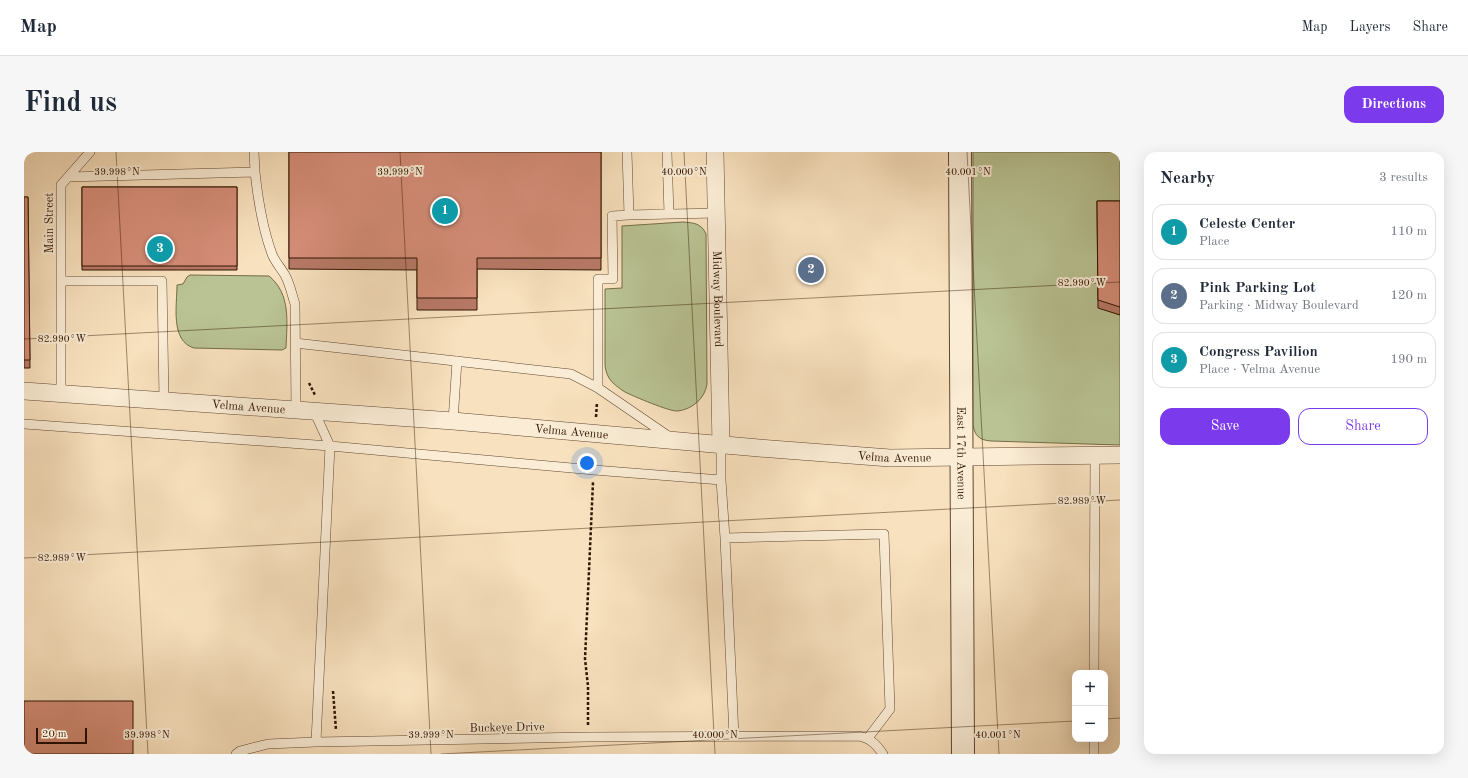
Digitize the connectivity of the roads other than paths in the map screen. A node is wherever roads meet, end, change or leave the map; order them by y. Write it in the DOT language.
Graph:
graph roads {
  1 [pos="90,152"];
  2 [pos="254,152"];
  3 [pos="627,152"];
  4 [pos="667,152"];
  5 [pos="715,152"];
  6 [pos="960,152"];
  7 [pos="255,172"];
  8 [pos="68,176"];
  9 [pos="716,213"];
  10 [pos="669,214"];
  11 [pos="629,215"];
  12 [pos="62,281"];
  13 [pos="295,343"];
  14 [pos="457,361"];
  15 [pos="598,388"];
  16 [pos="24,391"];
  17 [pos="61,393"];
  18 [pos="164,400"];
  19 [pos="296,409"];
  20 [pos="314,411"];
  21 [pos="453,421"];
  22 [pos="24,424"];
  23 [pos="675,441"];
  24 [pos="721,445"];
  25 [pos="330,446"];
  26 [pos="1095,455"];
  27 [pos="1120,455"];
  28 [pos="962,457"];
  29 [pos="721,480"];
  30 [pos="726,538"];
  31 [pos="1094,670"];
  32 [pos="734,736"];
  33 [pos="868,738"];
  34 [pos="316,742"];
  35 [pos="1094,742"];
  36 [pos="236,754"];
  37 [pos="883,754"];
  38 [pos="964,754"];
  39 [pos="1094,754"];
  1 -- 8 [label="lane, Main Street"];
  2 -- 7 [label="lane"];
  3 -- 11 [label="lane"];
  4 -- 10 [label="lane"];
  5 -- 9 [label="street, Midway Boulevard"];
  6 -- 28 [label="street, East 17th Avenue"];
  7 -- 8 [label="lane"];
  7 -- 13 [label="lane"];
  8 -- 12 [label="lane, Main Street"];
  9 -- 10 [label="lane"];
  9 -- 24 [label="street, Midway Boulevard"];
  10 -- 11 [label="lane"];
  11 -- 15 [label="lane"];
  12 -- 17 [label="lane, Main Street"];
  12 -- 18 [label="lane"];
  13 -- 14 [label="lane"];
  13 -- 19 [label="lane"];
  14 -- 15 [label="lane"];
  14 -- 21 [label="lane"];
  15 -- 23 [label="lane"];
  16 -- 17 [label="street, Velma Avenue"];
  17 -- 18 [label="street, Velma Avenue"];
  18 -- 19 [label="street, Velma Avenue"];
  19 -- 20 [label="street, Velma Avenue"];
  20 -- 21 [label="street, Velma Avenue"];
  20 -- 25 [label="lane"];
  21 -- 23 [label="street, Velma Avenue"];
  22 -- 25 [label="lane"];
  23 -- 24 [label="street, Velma Avenue"];
  24 -- 28 [label="street, Velma Avenue"];
  24 -- 29 [label="lane"];
  25 -- 29 [label="lane"];
  25 -- 34 [label="lane"];
  26 -- 27 [label="street, Velma Avenue"];
  26 -- 28 [label="street, Velma Avenue"];
  26 -- 31 [label="lane"];
  28 -- 38 [label="street, East 17th Avenue"];
  29 -- 30 [label="lane"];
  30 -- 32 [label="lane"];
  30 -- 33 [label="lane"];
  32 -- 33 [label="lane, Buckeye Drive"];
  32 -- 34 [label="lane, Buckeye Drive"];
  33 -- 37 [label="lane"];
  34 -- 36 [label="lane, Buckeye Drive"];
  35 -- 39 [label="lane"];
}
